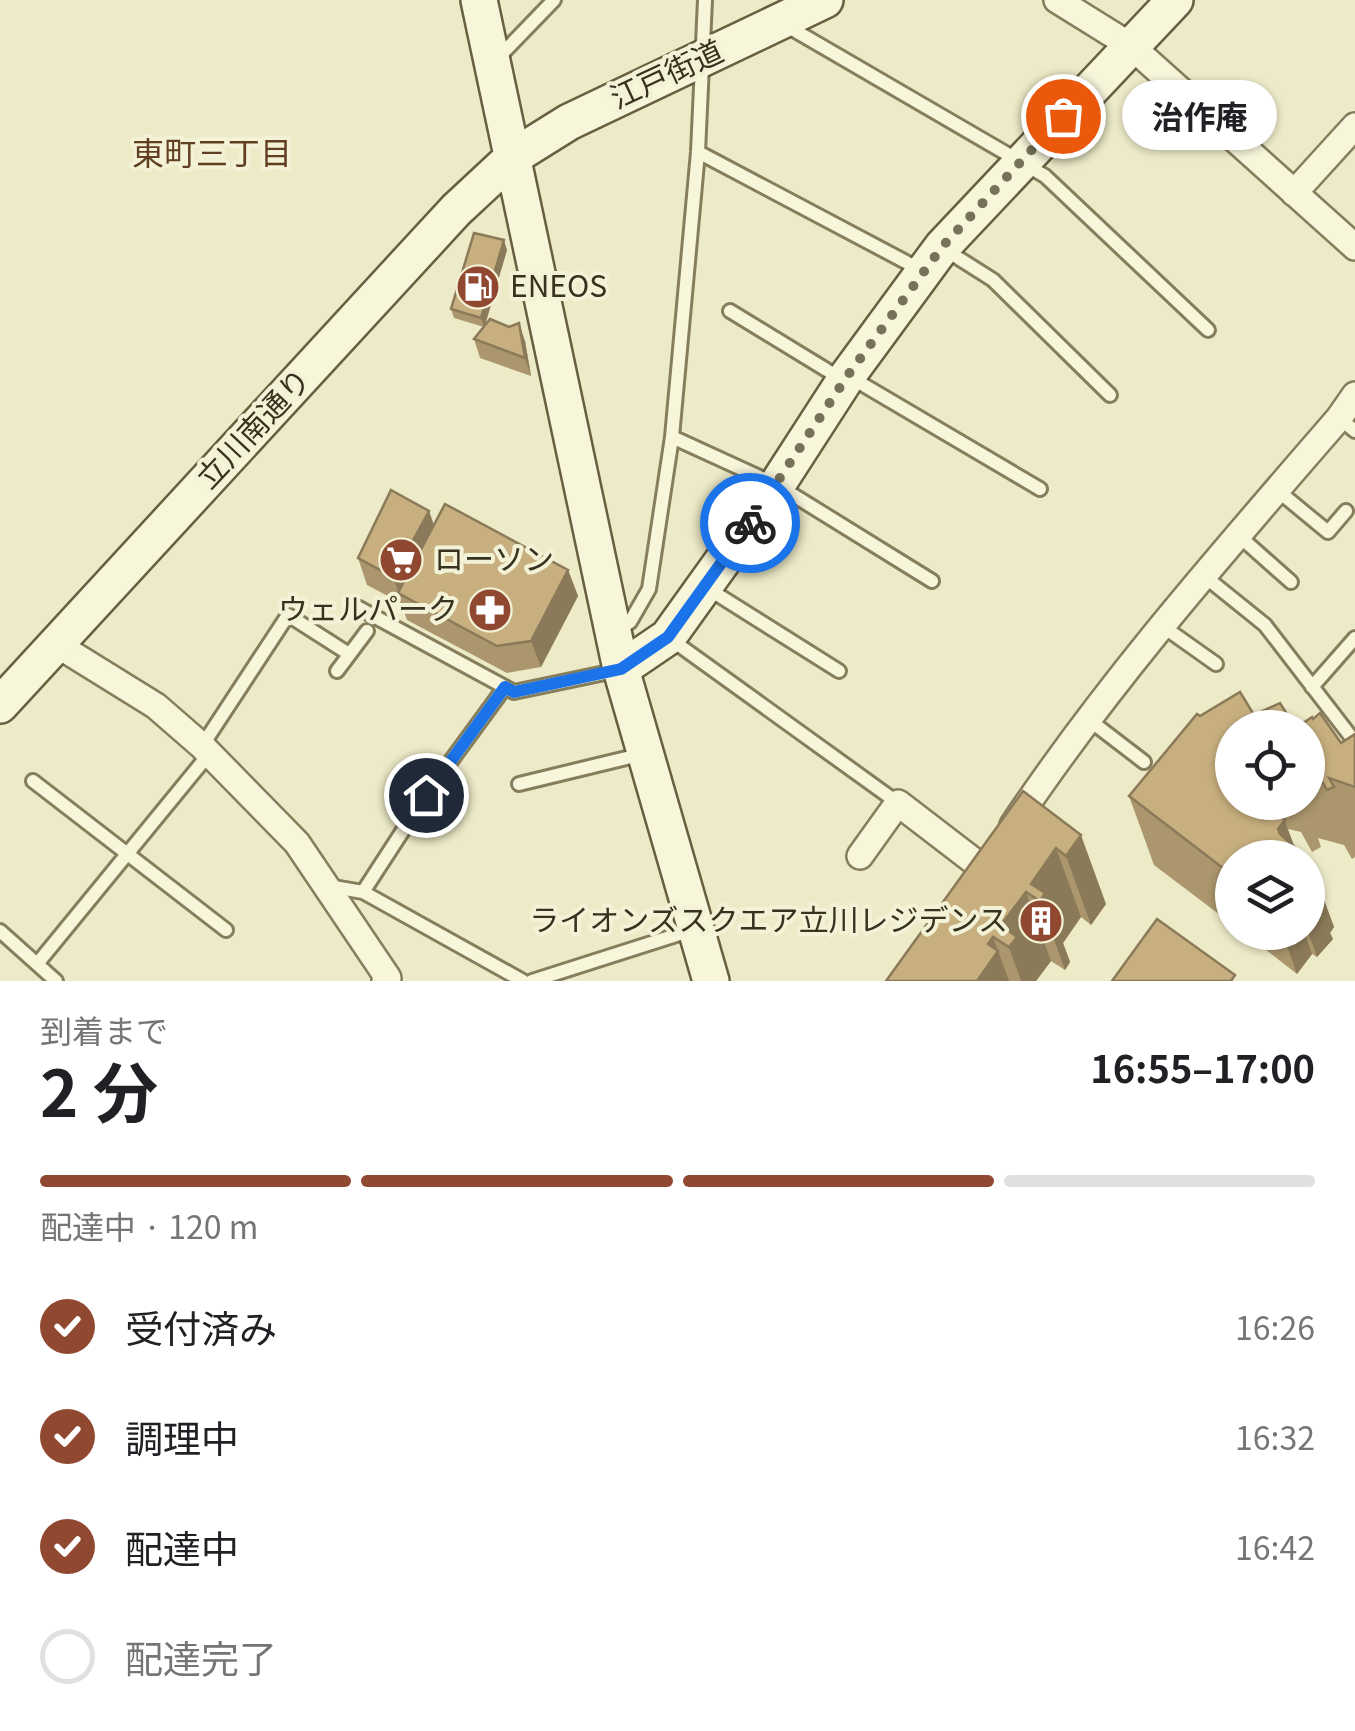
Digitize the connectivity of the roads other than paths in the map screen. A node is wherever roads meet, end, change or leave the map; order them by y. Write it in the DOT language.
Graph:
graph roads {
  1 [pos="480,0"];
  2 [pos="554,0"];
  3 [pos="704,0"];
  4 [pos="825,0"];
  5 [pos="1056,0"];
  6 [pos="1175,0"];
  7 [pos="781,22"];
  8 [pos="1131,46"];
  9 [pos="703,58"];
  10 [pos="492,64"];
  11 [pos="1355,126"];
  12 [pos="698,152"];
  13 [pos="513,157"];
  14 [pos="1018,162"];
  15 [pos="1294,192"];
  16 [pos="1355,247"];
  17 [pos="932,259"];
  18 [pos="730,311"];
  19 [pos="1208,330"];
  20 [pos="847,378"];
  21 [pos="1110,395"];
  22 [pos="1355,395"];
  23 [pos="1347,425"];
  24 [pos="672,437"];
  25 [pos="777,485"];
  26 [pos="1040,489"];
  27 [pos="1277,490"];
  28 [pos="1346,512"];
  29 [pos="1238,535"];
  30 [pos="1202,575"];
  31 [pos="932,580"];
  32 [pos="1292,582"];
  33 [pos="704,587"];
  34 [pos="357,607"];
  35 [pos="1161,625"];
  36 [pos="367,630"];
  37 [pos="613,633"];
  38 [pos="668,637"];
  39 [pos="1355,638"];
  40 [pos="56,644"];
  41 [pos="350,654"];
  42 [pos="1216,664"];
  43 [pos="621,669"];
  44 [pos="337,671"];
  45 [pos="839,671"];
  46 [pos="505,687"];
  47 [pos="1312,687"];
  48 [pos="0,705"];
  49 [pos="1088,719"];
  50 [pos="1355,742"];
  51 [pos="206,750"];
  52 [pos="646,754"];
  53 [pos="1144,762"];
  54 [pos="33,781"];
  55 [pos="519,784"];
  56 [pos="898,803"];
  57 [pos="127,854"];
  58 [pos="860,856"];
  59 [pos="328,886"];
  60 [pos="363,892"];
  61 [pos="696,929"];
  62 [pos="226,930"];
  63 [pos="0,931"];
  64 [pos="37,964"];
  65 [pos="388,980"];
  66 [pos="56,981"];
  67 [pos="523,981"];
  68 [pos="532,981"];
  69 [pos="710,981"];
  1 -- 10 [label="street"];
  2 -- 10 [label="lane"];
  3 -- 9 [label="lane"];
  4 -- 7 [label="street, 江戸街道"];
  5 -- 8 [label="street"];
  6 -- 8 [label="street"];
  7 -- 9 [label="street, 江戸街道"];
  7 -- 14 [label="lane"];
  8 -- 14 [label="street"];
  8 -- 15 [label="street"];
  9 -- 12 [label="lane"];
  9 -- 13 [label="street, 江戸街道"];
  10 -- 13 [label="street"];
  11 -- 15 [label="street"];
  12 -- 17 [label="lane"];
  12 -- 24 [label="lane"];
  13 -- 37 [label="street"];
  13 -- 40 [label="street, 立川南通り"];
  14 -- 17 [label="street"];
  14 -- 19 [label="lane"];
  15 -- 16 [label="street"];
  17 -- 20 [label="street"];
  17 -- 21 [label="lane"];
  18 -- 20 [label="lane"];
  20 -- 25 [label="street"];
  20 -- 26 [label="lane"];
  22 -- 23 [label="street"];
  23 -- 27 [label="street"];
  24 -- 25 [label="lane"];
  24 -- 37 [label="lane"];
  25 -- 31 [label="lane"];
  25 -- 33 [label="street"];
  27 -- 28 [label="lane"];
  27 -- 29 [label="street"];
  29 -- 30 [label="street"];
  29 -- 32 [label="lane"];
  30 -- 35 [label="street"];
  30 -- 47 [label="lane"];
  33 -- 38 [label="street"];
  33 -- 45 [label="lane"];
  34 -- 46 [label="lane"];
  35 -- 42 [label="lane"];
  35 -- 49 [label="street"];
  36 -- 41 [label="lane"];
  37 -- 43 [label="street"];
  38 -- 43 [label="street"];
  38 -- 56 [label="lane"];
  39 -- 47 [label="lane"];
  40 -- 48 [label="street, 立川南通り"];
  40 -- 51 [label="street"];
  41 -- 44 [label="lane"];
  41 -- 51 [label="lane"];
  43 -- 46 [label="lane"];
  43 -- 52 [label="street"];
  46 -- 60 [label="lane"];
  47 -- 50 [label="lane"];
  49 -- 53 [label="lane"];
  49 -- 56 [label="street"];
  51 -- 57 [label="lane"];
  51 -- 59 [label="street"];
  52 -- 55 [label="lane"];
  52 -- 61 [label="street"];
  54 -- 57 [label="lane"];
  56 -- 58 [label="street"];
  57 -- 62 [label="lane"];
  57 -- 64 [label="lane"];
  59 -- 60 [label="lane"];
  59 -- 65 [label="street"];
  60 -- 67 [label="lane"];
  61 -- 68 [label="lane"];
  61 -- 69 [label="street"];
  63 -- 64 [label="lane"];
  64 -- 66 [label="lane"];
}
